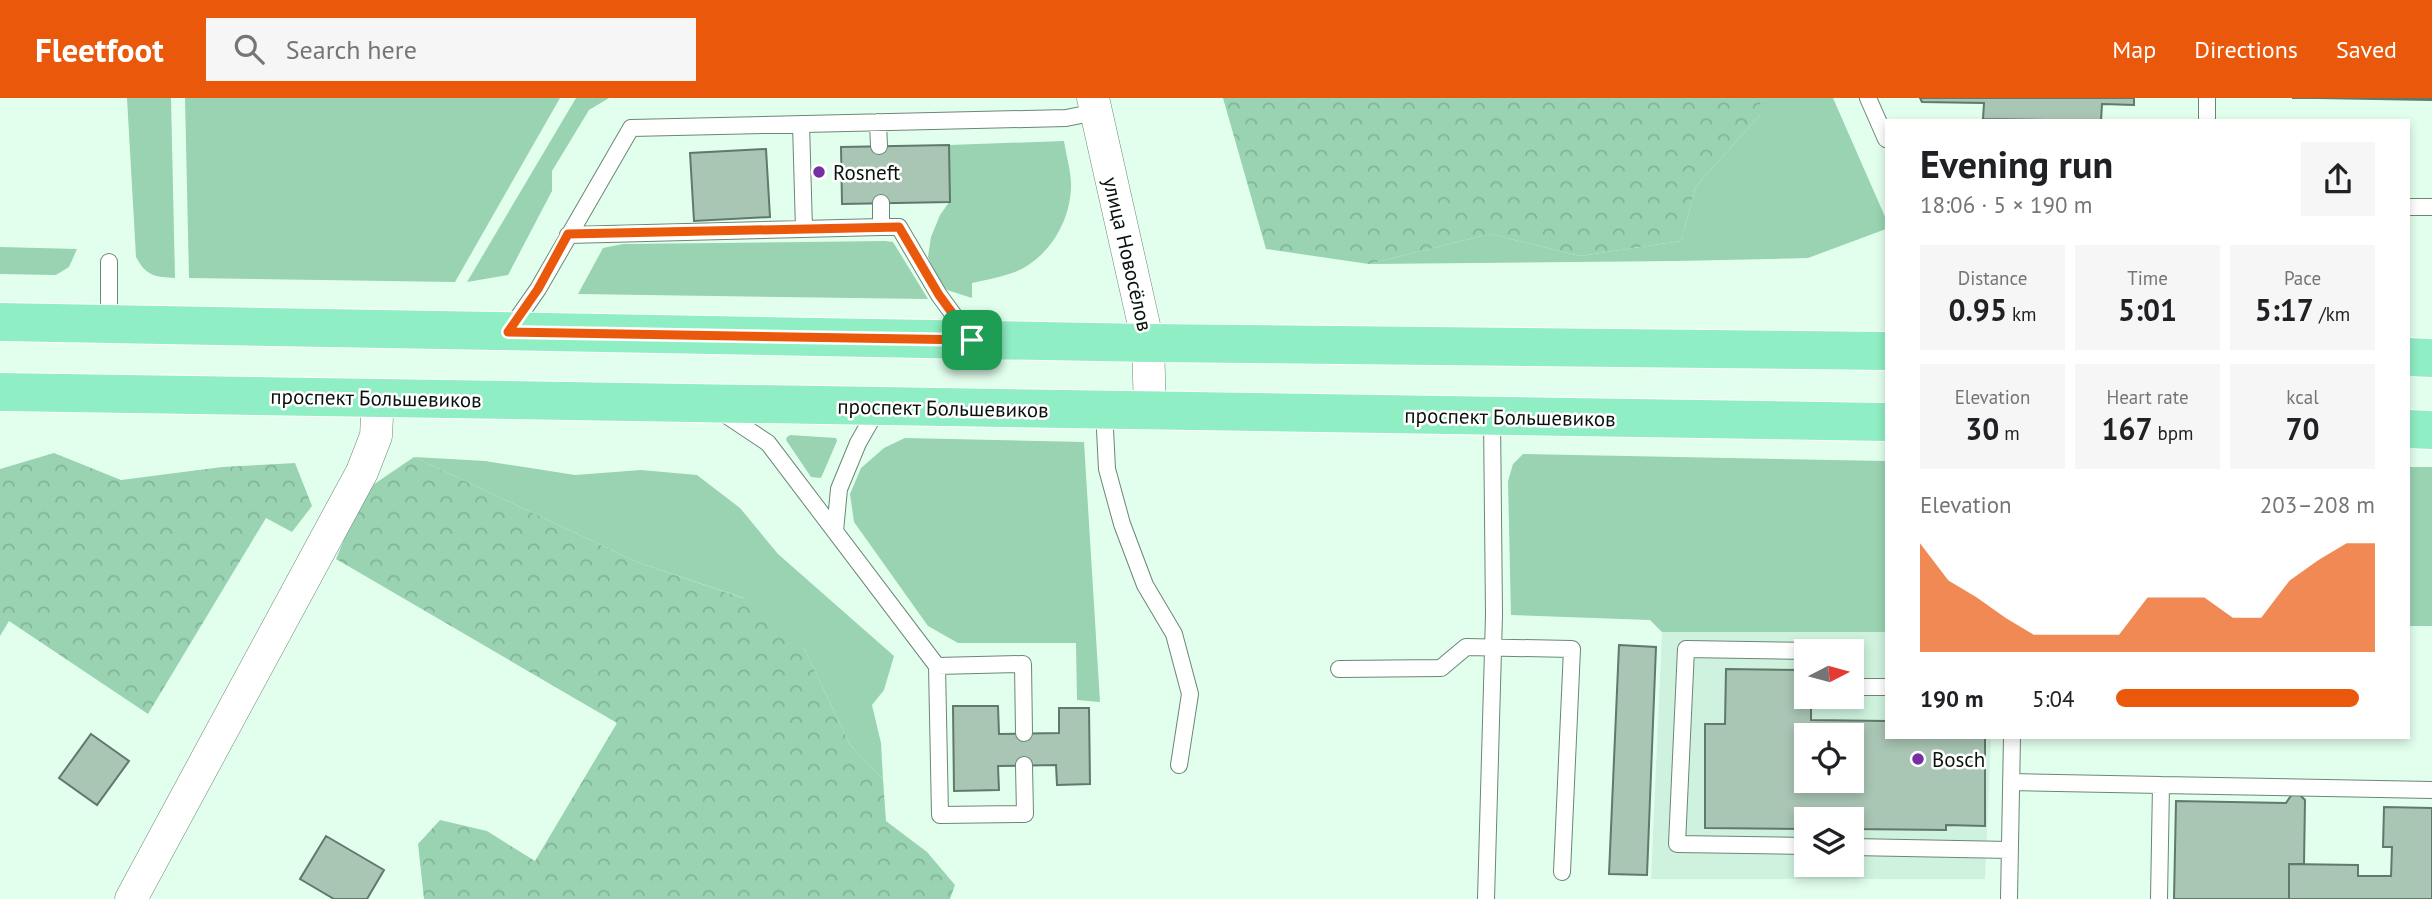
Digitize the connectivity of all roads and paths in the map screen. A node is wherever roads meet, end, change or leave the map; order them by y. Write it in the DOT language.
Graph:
graph roads {
  1 [pos="1868,98"];
  2 [pos="2207,98"];
  3 [pos="1095,105"];
  4 [pos="2207,119"];
  5 [pos="878,122"];
  6 [pos="801,124"];
  7 [pos="1885,137"];
  8 [pos="879,146"];
  9 [pos="881,203"];
  10 [pos="2410,207"];
  11 [pos="2432,207"];
  12 [pos="881,228"];
  13 [pos="804,229"];
  14 [pos="568,234"];
  15 [pos="109,262"];
  16 [pos="0,323"];
  17 [pos="109,324"];
  18 [pos="508,332"];
  19 [pos="972,340"];
  20 [pos="1148,343"];
  21 [pos="1885,351"];
  22 [pos="2410,357"];
  23 [pos="2432,358"];
  24 [pos="0,392"];
  25 [pos="377,397"];
  26 [pos="709,403"];
  27 [pos="878,408"];
  28 [pos="1104,410"];
  29 [pos="1150,411"];
  30 [pos="1492,417"];
  31 [pos="1885,422"];
  32 [pos="2410,429"];
  33 [pos="2432,430"];
  34 [pos="835,531"];
  35 [pos="1493,647"];
  36 [pos="1794,651"];
  37 [pos="937,666"];
  38 [pos="1339,669"];
  39 [pos="1864,687"];
  40 [pos="1885,687"];
  41 [pos="1024,733"];
  42 [pos="2012,739"];
  43 [pos="1024,765"];
  44 [pos="1179,765"];
  45 [pos="2011,782"];
  46 [pos="2161,785"];
  47 [pos="2432,790"];
  48 [pos="1794,846"];
  49 [pos="1864,847"];
  50 [pos="2010,850"];
  51 [pos="1562,872"];
  52 [pos="131,899"];
  53 [pos="1486,899"];
  54 [pos="2009,899"];
  55 [pos="2159,899"];
  1 -- 7 [label="lane"];
  2 -- 4 [label="lane"];
  3 -- 5 [label="lane"];
  3 -- 20 [label="street, улица Новосёлов"];
  5 -- 6 [label="lane"];
  5 -- 8 [label="lane"];
  6 -- 13 [label="lane"];
  6 -- 14 [label="lane"];
  9 -- 12 [label="lane"];
  10 -- 11 [label="lane"];
  12 -- 13 [label="lane"];
  12 -- 19 [label="lane"];
  13 -- 14 [label="lane"];
  14 -- 18 [label="lane"];
  15 -- 17 [label="lane"];
  16 -- 17 [label="main road"];
  17 -- 18 [label="main road"];
  18 -- 19 [label="main road"];
  19 -- 20 [label="main road"];
  20 -- 21 [label="main road"];
  20 -- 29 [label="street, улица Новосёлов"];
  22 -- 23 [label="main road"];
  24 -- 25 [label="main road, проспект Большевиков"];
  25 -- 26 [label="main road, проспект Большевиков"];
  25 -- 52 [label="street"];
  26 -- 27 [label="main road, проспект Большевиков"];
  26 -- 34 [label="lane"];
  27 -- 28 [label="main road, проспект Большевиков"];
  27 -- 34 [label="lane"];
  28 -- 29 [label="main road, проспект Большевиков"];
  28 -- 44 [label="lane"];
  29 -- 30 [label="main road, проспект Большевиков"];
  30 -- 31 [label="main road, проспект Большевиков"];
  30 -- 35 [label="lane"];
  32 -- 33 [label="main road"];
  34 -- 37 [label="lane"];
  35 -- 38 [label="lane"];
  35 -- 51 [label="lane"];
  35 -- 53 [label="lane"];
  36 -- 48 [label="lane"];
  37 -- 41 [label="lane"];
  37 -- 43 [label="lane"];
  39 -- 40 [label="lane"];
  42 -- 45 [label="lane"];
  45 -- 46 [label="lane"];
  45 -- 50 [label="lane"];
  46 -- 47 [label="lane"];
  46 -- 55 [label="lane"];
  49 -- 50 [label="lane"];
  50 -- 54 [label="lane"];
}
